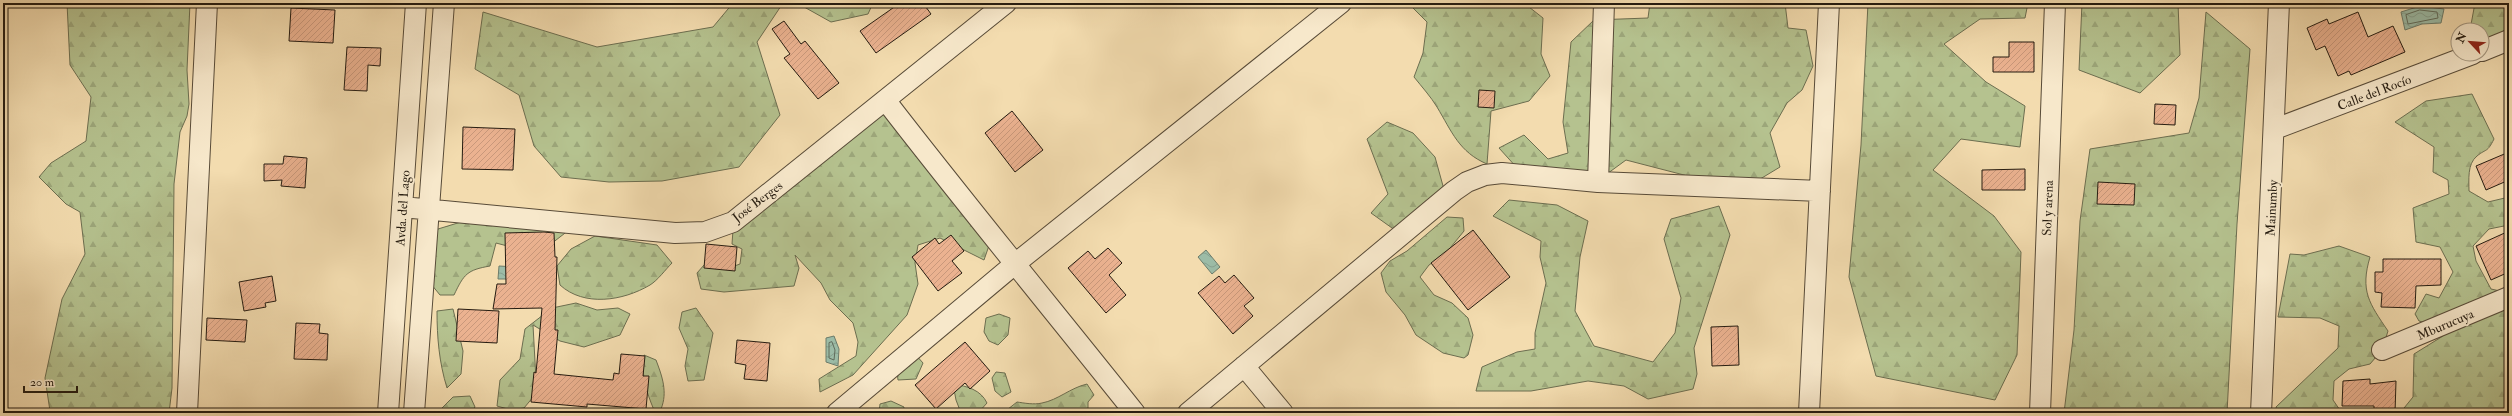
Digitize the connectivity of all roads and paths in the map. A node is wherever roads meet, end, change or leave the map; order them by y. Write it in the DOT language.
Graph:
graph roads {
  1 [pos="207,3"];
  2 [pos="416,3"];
  3 [pos="444,3"];
  4 [pos="1006,3"];
  5 [pos="1341,3"];
  6 [pos="1604,3"];
  7 [pos="1829,3"];
  8 [pos="2055,3"];
  9 [pos="2279,3"];
  10 [pos="2509,40"];
  11 [pos="2490,47"];
  12 [pos="2452,62"];
  13 [pos="886,101"];
  14 [pos="2275,129"];
  15 [pos="1598,182"];
  16 [pos="1820,191"];
  17 [pos="402,207"];
  18 [pos="429,208"];
  19 [pos="1016,263"];
  20 [pos="2509,298"];
  21 [pos="2382,350"];
  22 [pos="1244,366"];
  23 [pos="187,413"];
  24 [pos="388,413"];
  25 [pos="414,413"];
  26 [pos="837,413"];
  27 [pos="1134,413"];
  28 [pos="1188,413"];
  29 [pos="1283,413"];
  30 [pos="1809,413"];
  31 [pos="2040,413"];
  32 [pos="2261,413"];
  1 -- 23 [label="street"];
  2 -- 17 [label="street, Avda. del Lago"];
  3 -- 18 [label="street"];
  4 -- 13 [label="street, José Berges"];
  5 -- 19 [label="street"];
  6 -- 15 [label="street"];
  7 -- 16 [label="street"];
  8 -- 31 [label="street, Sol y arena"];
  9 -- 14 [label="street, Mainumby"];
  10 -- 11 [label="street"];
  12 -- 14 [label="street, Calle del Rocío"];
  13 -- 18 [label="street, José Berges"];
  13 -- 19 [label="street"];
  14 -- 32 [label="street, Mainumby"];
  15 -- 16 [label="street"];
  15 -- 22 [label="street"];
  16 -- 30 [label="street"];
  17 -- 18 [label="street, José Berges"];
  17 -- 24 [label="street, Avda. del Lago"];
  18 -- 25 [label="street"];
  19 -- 26 [label="street"];
  19 -- 27 [label="street"];
  20 -- 21 [label="street, Mburucuya"];
  22 -- 28 [label="street"];
  22 -- 29 [label="street"];
}
